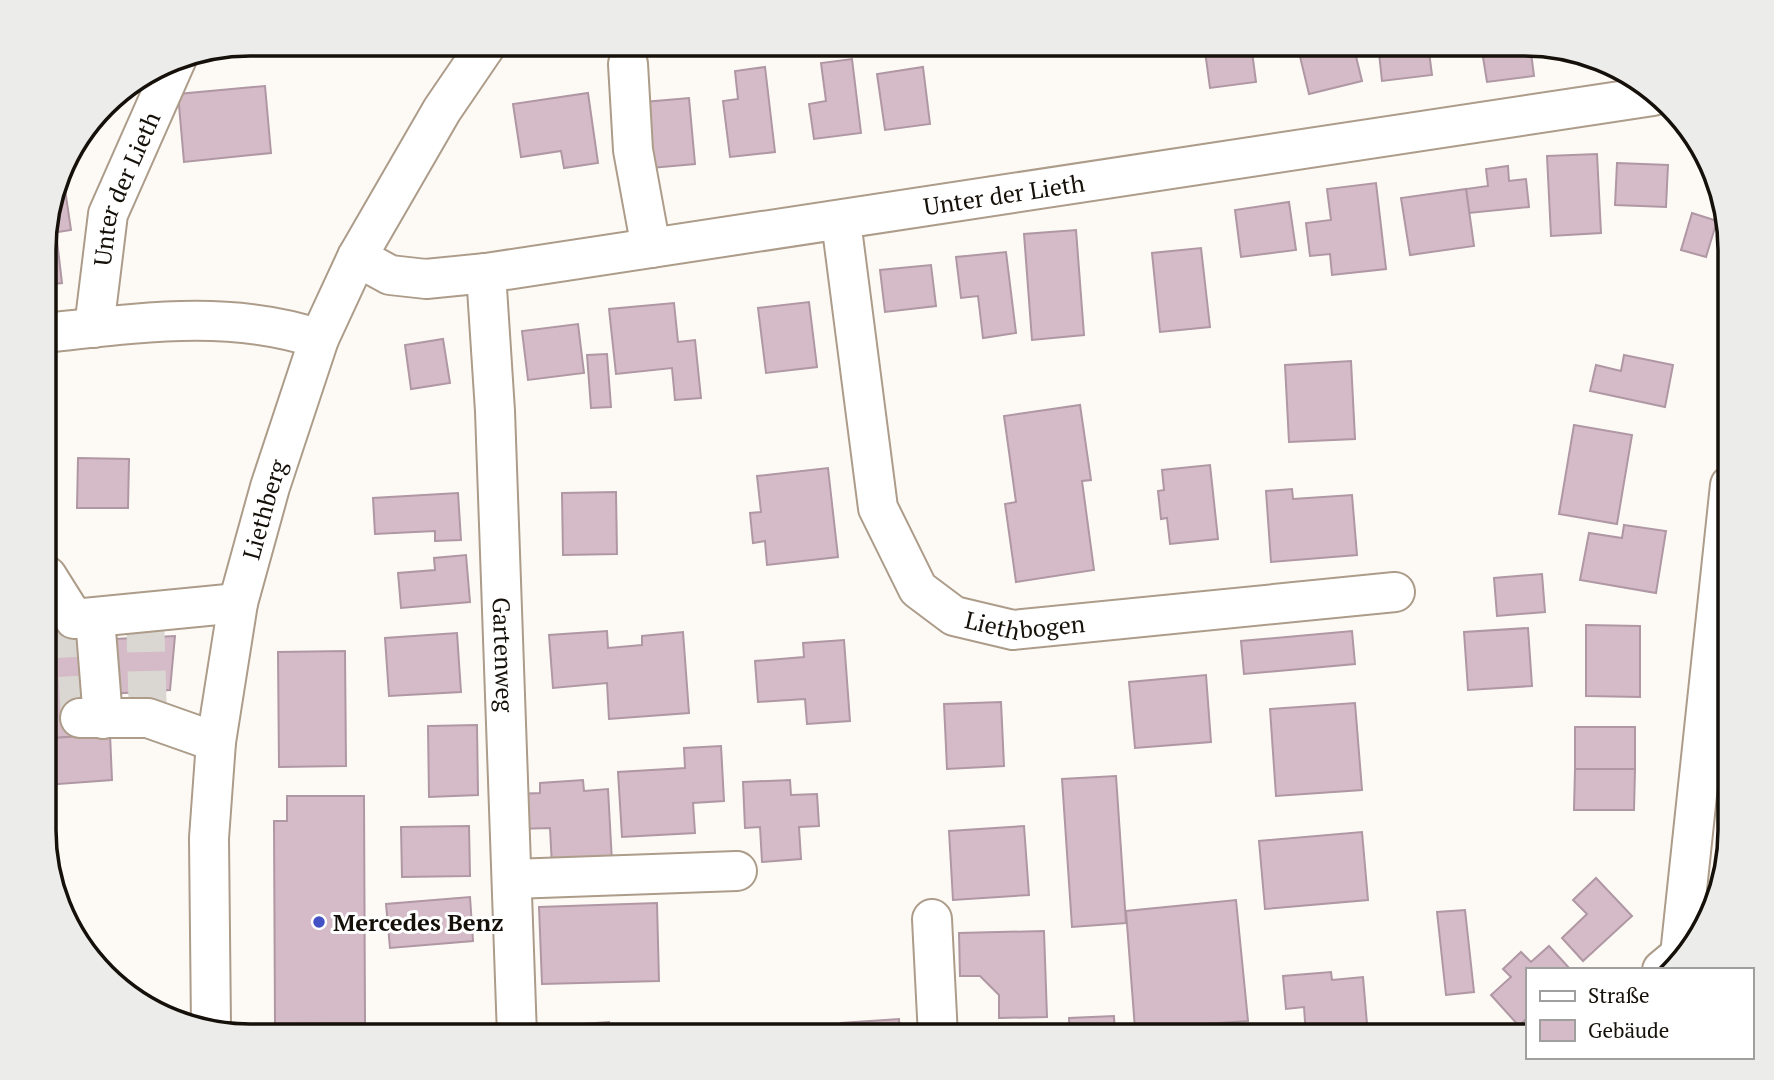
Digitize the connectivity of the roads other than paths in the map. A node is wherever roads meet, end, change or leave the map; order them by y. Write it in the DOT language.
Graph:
graph roads {
  1 [pos="480,56"];
  2 [pos="628,64"];
  3 [pos="170,74"];
  4 [pos="1644,97"];
  5 [pos="841,221"];
  6 [pos="651,248"];
  7 [pos="357,257"];
  8 [pos="486,273"];
  9 [pos="94,328"];
  10 [pos="56,332"];
  11 [pos="319,339"];
  12 [pos="56,591"];
  13 [pos="1395,592"];
  14 [pos="1718,598"];
  15 [pos="238,603"];
  16 [pos="95,618"];
  17 [pos="216,742"];
  18 [pos="737,871"];
  19 [pos="512,879"];
  20 [pos="932,919"];
  21 [pos="1681,943"];
  22 [pos="211,1019"];
  23 [pos="517,1024"];
  24 [pos="937,1024"];
  1 -- 7 [label="street, Liethberg"];
  2 -- 6 [label="street"];
  3 -- 9 [label="street, Unter der Lieth"];
  4 -- 5 [label="street, Unter der Lieth"];
  5 -- 6 [label="street, Unter der Lieth"];
  5 -- 13 [label="street, Liethbogen"];
  6 -- 8 [label="street, Unter der Lieth"];
  7 -- 8 [label="street, Unter der Lieth"];
  7 -- 11 [label="street, Liethberg"];
  8 -- 19 [label="street, Gartenweg"];
  9 -- 10 [label="street"];
  9 -- 11 [label="street"];
  11 -- 15 [label="street, Liethberg"];
  12 -- 16 [label="street"];
  14 -- 21 [label="street"];
  15 -- 16 [label="street"];
  15 -- 17 [label="street, Liethberg"];
  16 -- 17 [label="street"];
  17 -- 22 [label="street, Liethberg"];
  18 -- 19 [label="street"];
  19 -- 23 [label="street, Gartenweg"];
  20 -- 24 [label="street"];
}
